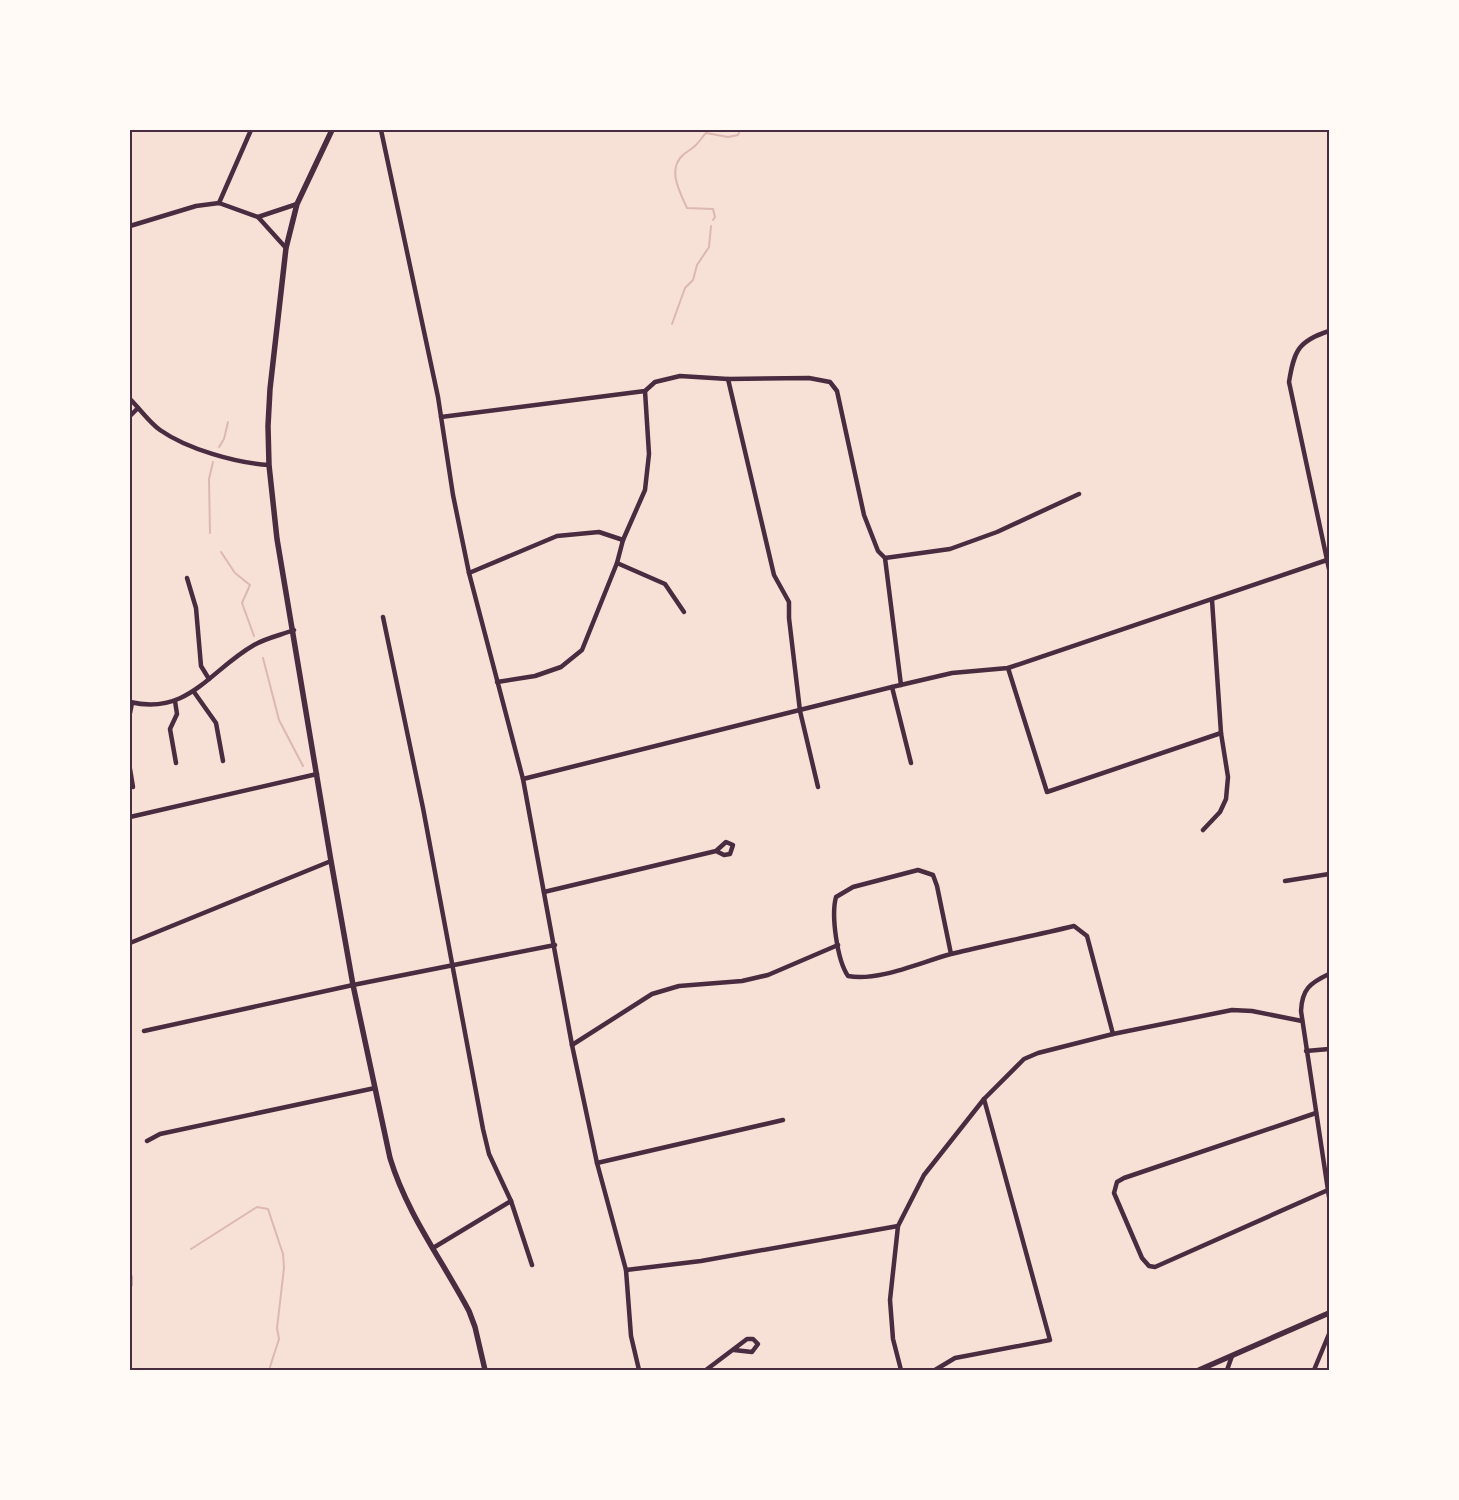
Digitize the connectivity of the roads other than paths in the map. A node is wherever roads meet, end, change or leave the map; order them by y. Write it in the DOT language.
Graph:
graph roads {
  1 [pos="251,130"];
  2 [pos="332,130"];
  3 [pos="381,130"];
  4 [pos="219,203"];
  5 [pos="297,204"];
  6 [pos="258,218"];
  7 [pos="130,226"];
  8 [pos="286,248"];
  9 [pos="1329,331"];
  10 [pos="728,379"];
  11 [pos="645,391"];
  12 [pos="130,399"];
  13 [pos="138,408"];
  14 [pos="130,416"];
  15 [pos="441,417"];
  16 [pos="269,465"];
  17 [pos="1079,494"];
  18 [pos="623,540"];
  19 [pos="885,558"];
  20 [pos="1327,560"];
  21 [pos="617,563"];
  22 [pos="1329,569"];
  23 [pos="469,573"];
  24 [pos="187,578"];
  25 [pos="1212,600"];
  26 [pos="684,612"];
  27 [pos="383,617"];
  28 [pos="294,630"];
  29 [pos="1008,668"];
  30 [pos="209,679"];
  31 [pos="497,682"];
  32 [pos="901,685"];
  33 [pos="892,687"];
  34 [pos="194,692"];
  35 [pos="175,701"];
  36 [pos="131,702"];
  37 [pos="800,711"];
  38 [pos="130,713"];
  39 [pos="1221,733"];
  40 [pos="223,762"];
  41 [pos="176,763"];
  42 [pos="911,763"];
  43 [pos="130,769"];
  44 [pos="316,774"];
  45 [pos="523,780"];
  46 [pos="133,787"];
  47 [pos="818,787"];
  48 [pos="130,817"];
  49 [pos="1203,830"];
  50 [pos="716,851"];
  51 [pos="331,861"];
  52 [pos="1329,874"];
  53 [pos="1285,881"];
  54 [pos="544,892"];
  55 [pos="130,943"];
  56 [pos="838,944"];
  57 [pos="555,945"];
  58 [pos="951,954"];
  59 [pos="452,966"];
  60 [pos="1329,974"];
  61 [pos="353,985"];
  62 [pos="1302,1021"];
  63 [pos="144,1031"];
  64 [pos="1113,1034"];
  65 [pos="572,1046"];
  66 [pos="1329,1048"];
  67 [pos="1306,1051"];
  68 [pos="375,1088"];
  69 [pos="984,1099"];
  70 [pos="1316,1113"];
  71 [pos="784,1120"];
  72 [pos="147,1141"];
  73 [pos="1329,1154"];
  74 [pos="1323,1155"];
  75 [pos="597,1163"];
  76 [pos="1328,1190"];
  77 [pos="1329,1197"];
  78 [pos="511,1201"];
  79 [pos="898,1226"];
  80 [pos="433,1248"];
  81 [pos="532,1265"];
  82 [pos="626,1270"];
  83 [pos="130,1276"];
  84 [pos="130,1286"];
  85 [pos="1329,1313"];
  86 [pos="1329,1334"];
  87 [pos="734,1350"];
  88 [pos="1232,1356"];
  89 [pos="485,1370"];
  90 [pos="638,1370"];
  91 [pos="706,1370"];
  92 [pos="901,1370"];
  93 [pos="935,1370"];
  94 [pos="1199,1370"];
  95 [pos="1227,1370"];
  96 [pos="1314,1370"];
  1 -- 4 [label="street"];
  2 -- 5 [label="main road"];
  3 -- 15 [label="street"];
  4 -- 6 [label="street"];
  4 -- 7 [label="street"];
  5 -- 6 [label="street"];
  5 -- 8 [label="main road"];
  6 -- 8 [label="street"];
  8 -- 16 [label="main road"];
  9 -- 20 [label="street"];
  10 -- 11 [label="street"];
  10 -- 19 [label="street"];
  10 -- 37 [label="street"];
  11 -- 15 [label="street"];
  11 -- 18 [label="street"];
  12 -- 13 [label="street"];
  13 -- 14 [label="street"];
  13 -- 16 [label="street"];
  15 -- 23 [label="street"];
  16 -- 28 [label="main road"];
  17 -- 19 [label="street"];
  18 -- 21 [label="street"];
  18 -- 23 [label="street"];
  19 -- 32 [label="street"];
  20 -- 22 [label="street"];
  20 -- 25 [label="street"];
  21 -- 26 [label="street"];
  21 -- 31 [label="street"];
  23 -- 31 [label="street"];
  24 -- 30 [label="street"];
  25 -- 29 [label="street"];
  25 -- 39 [label="street"];
  27 -- 59 [label="street"];
  28 -- 30 [label="street"];
  28 -- 44 [label="main road"];
  29 -- 32 [label="street"];
  29 -- 39 [label="street"];
  30 -- 34 [label="street"];
  31 -- 45 [label="street"];
  32 -- 33 [label="street"];
  33 -- 37 [label="street"];
  33 -- 42 [label="street"];
  34 -- 35 [label="street"];
  34 -- 40 [label="street"];
  35 -- 36 [label="street"];
  35 -- 41 [label="street"];
  36 -- 38 [label="street"];
  37 -- 45 [label="street"];
  37 -- 47 [label="street"];
  39 -- 49 [label="street"];
  43 -- 46 [label="street"];
  44 -- 48 [label="street"];
  44 -- 51 [label="main road"];
  45 -- 54 [label="street"];
  50 -- 54 [label="street"];
  51 -- 55 [label="street"];
  51 -- 61 [label="main road"];
  52 -- 53 [label="street"];
  54 -- 57 [label="street"];
  56 -- 58 [label="street"];
  56 -- 58 [label="street"];
  56 -- 65 [label="street"];
  57 -- 59 [label="street"];
  57 -- 65 [label="street"];
  58 -- 64 [label="street"];
  59 -- 61 [label="street"];
  59 -- 78 [label="street"];
  60 -- 62 [label="street"];
  61 -- 63 [label="street"];
  61 -- 68 [label="main road"];
  62 -- 64 [label="street"];
  62 -- 67 [label="street"];
  64 -- 69 [label="street"];
  65 -- 75 [label="street"];
  66 -- 67 [label="street"];
  67 -- 70 [label="street"];
  68 -- 72 [label="street"];
  68 -- 80 [label="main road"];
  69 -- 79 [label="street"];
  69 -- 93 [label="street"];
  70 -- 74 [label="street"];
  70 -- 76 [label="street"];
  71 -- 75 [label="street"];
  73 -- 74 [label="street"];
  74 -- 76 [label="street"];
  75 -- 82 [label="street"];
  76 -- 77 [label="street"];
  78 -- 80 [label="street"];
  78 -- 81 [label="street"];
  79 -- 82 [label="street"];
  79 -- 92 [label="street"];
  80 -- 89 [label="main road"];
  82 -- 90 [label="street"];
  83 -- 84 [label="street"];
  85 -- 88 [label="main road"];
  86 -- 96 [label="street"];
  87 -- 87 [label="street"];
  87 -- 91 [label="street"];
  88 -- 94 [label="main road"];
  88 -- 95 [label="street"];
}
